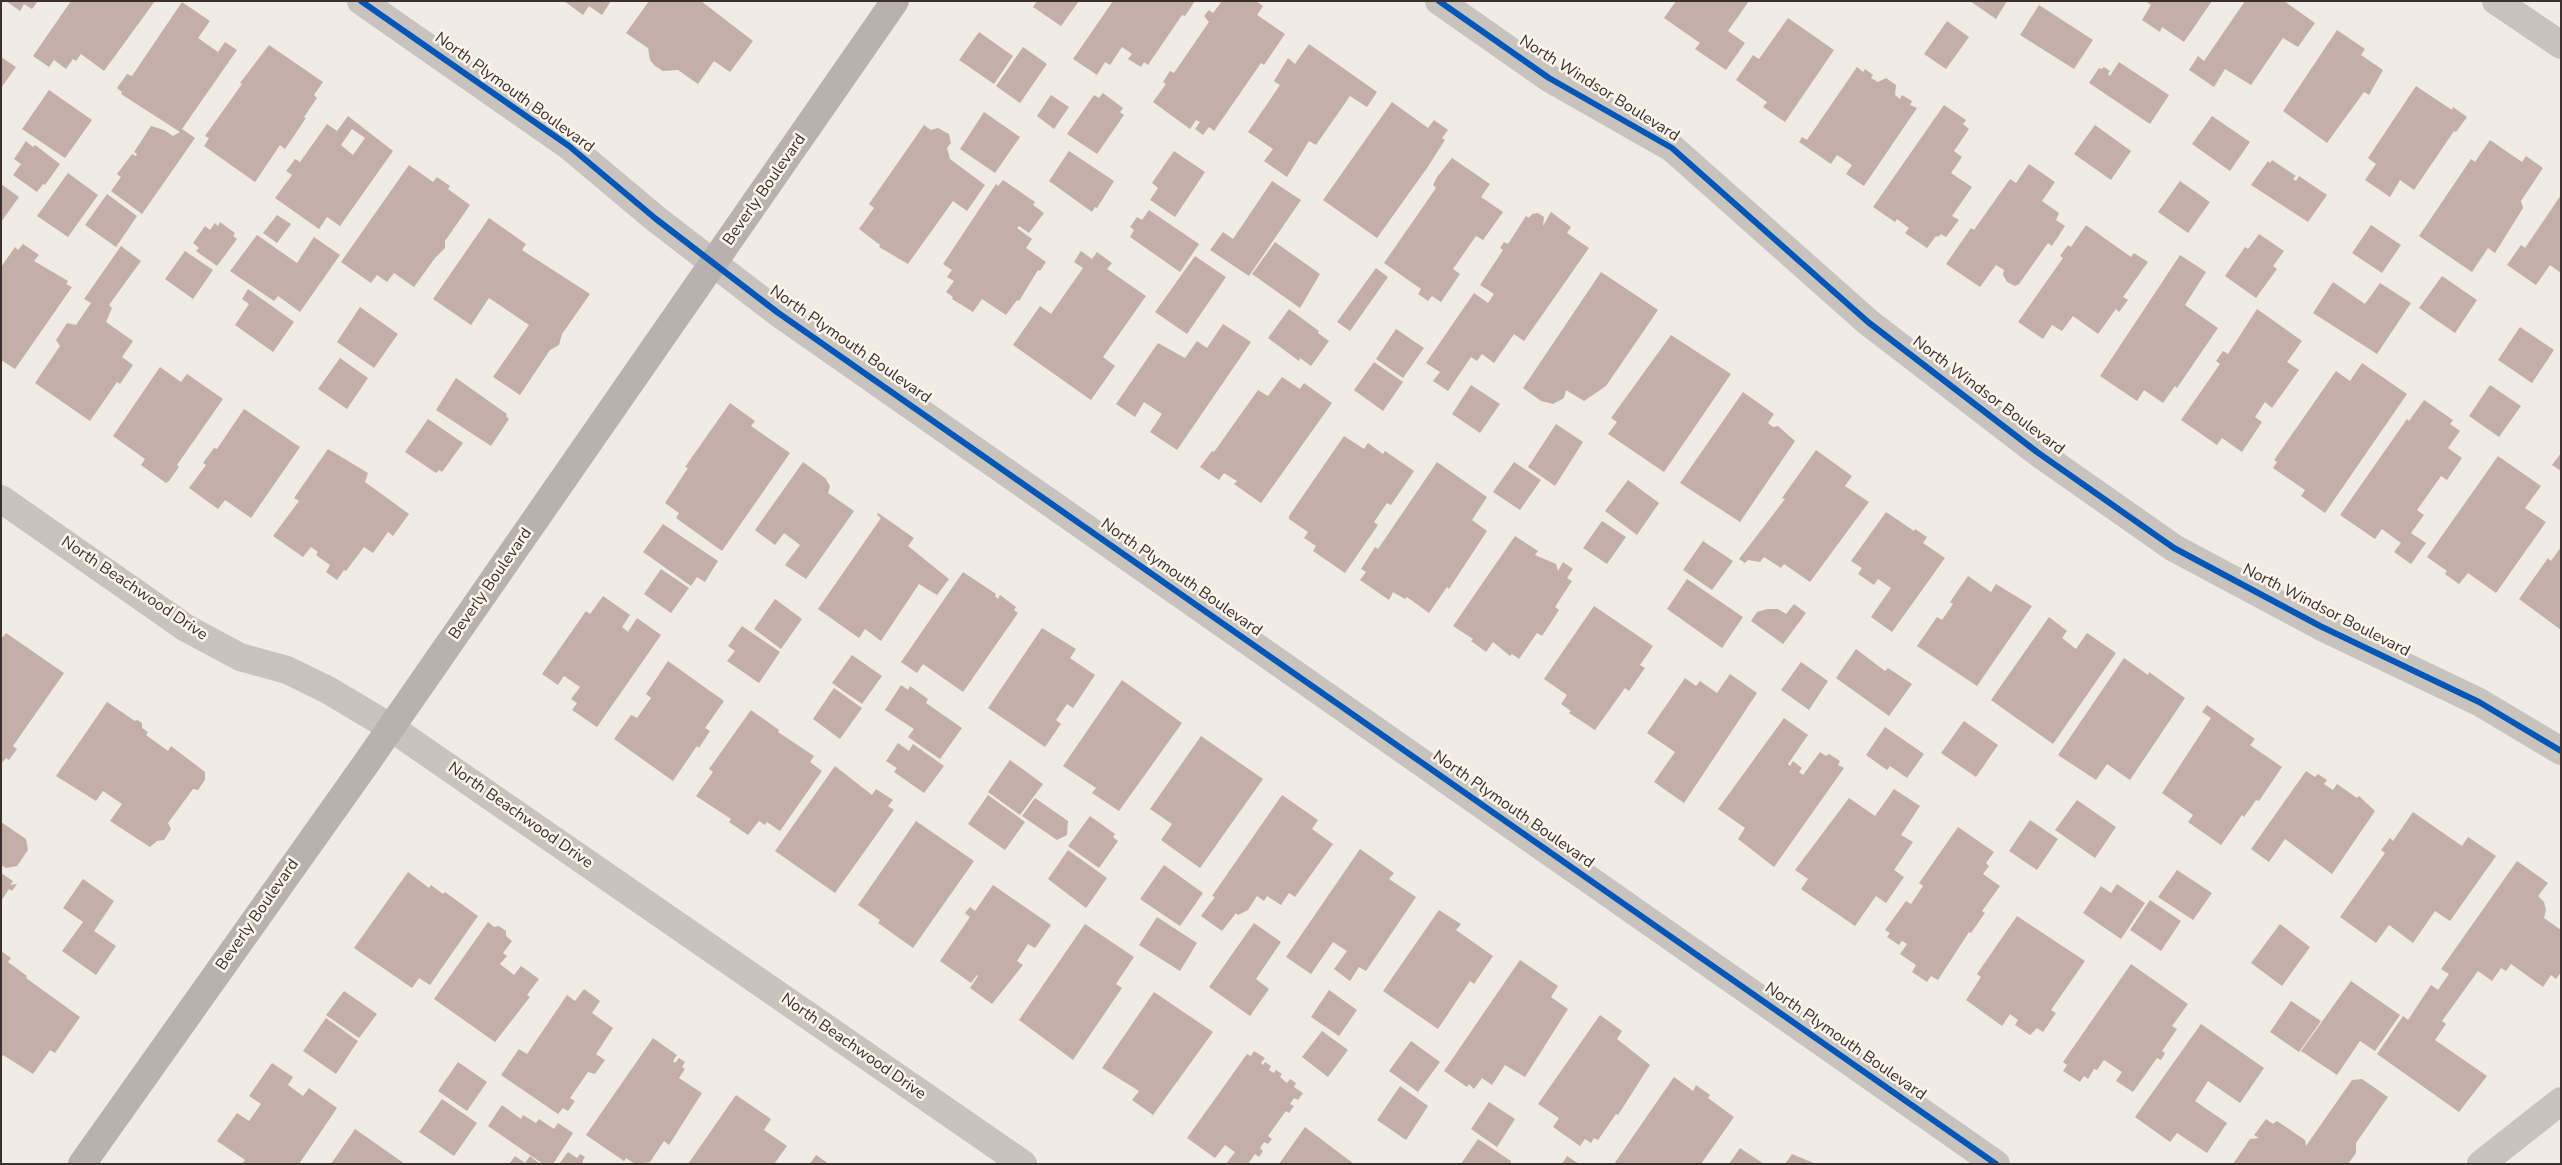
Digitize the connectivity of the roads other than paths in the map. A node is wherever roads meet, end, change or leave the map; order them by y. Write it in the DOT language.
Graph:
graph roads {
  1 [pos="361,1"];
  2 [pos="895,1"];
  3 [pos="1439,1"];
  4 [pos="2496,1"];
  5 [pos="2561,45"];
  6 [pos="714,264"];
  7 [pos="1,499"];
  8 [pos="390,727"];
  9 [pos="2561,751"];
  10 [pos="2561,1100"];
  11 [pos="82,1164"];
  12 [pos="1023,1164"];
  13 [pos="1996,1164"];
  14 [pos="2481,1164"];
  1 -- 6 [label="street, North Plymouth Boulevard"];
  2 -- 6 [label="main road, Beverly Boulevard"];
  3 -- 9 [label="street, North Windsor Boulevard"];
  4 -- 5 [label="street"];
  6 -- 8 [label="main road, Beverly Boulevard"];
  6 -- 13 [label="street, North Plymouth Boulevard"];
  7 -- 8 [label="street, North Beachwood Drive"];
  8 -- 11 [label="main road, Beverly Boulevard"];
  8 -- 12 [label="street, North Beachwood Drive"];
  10 -- 14 [label="street"];
}
